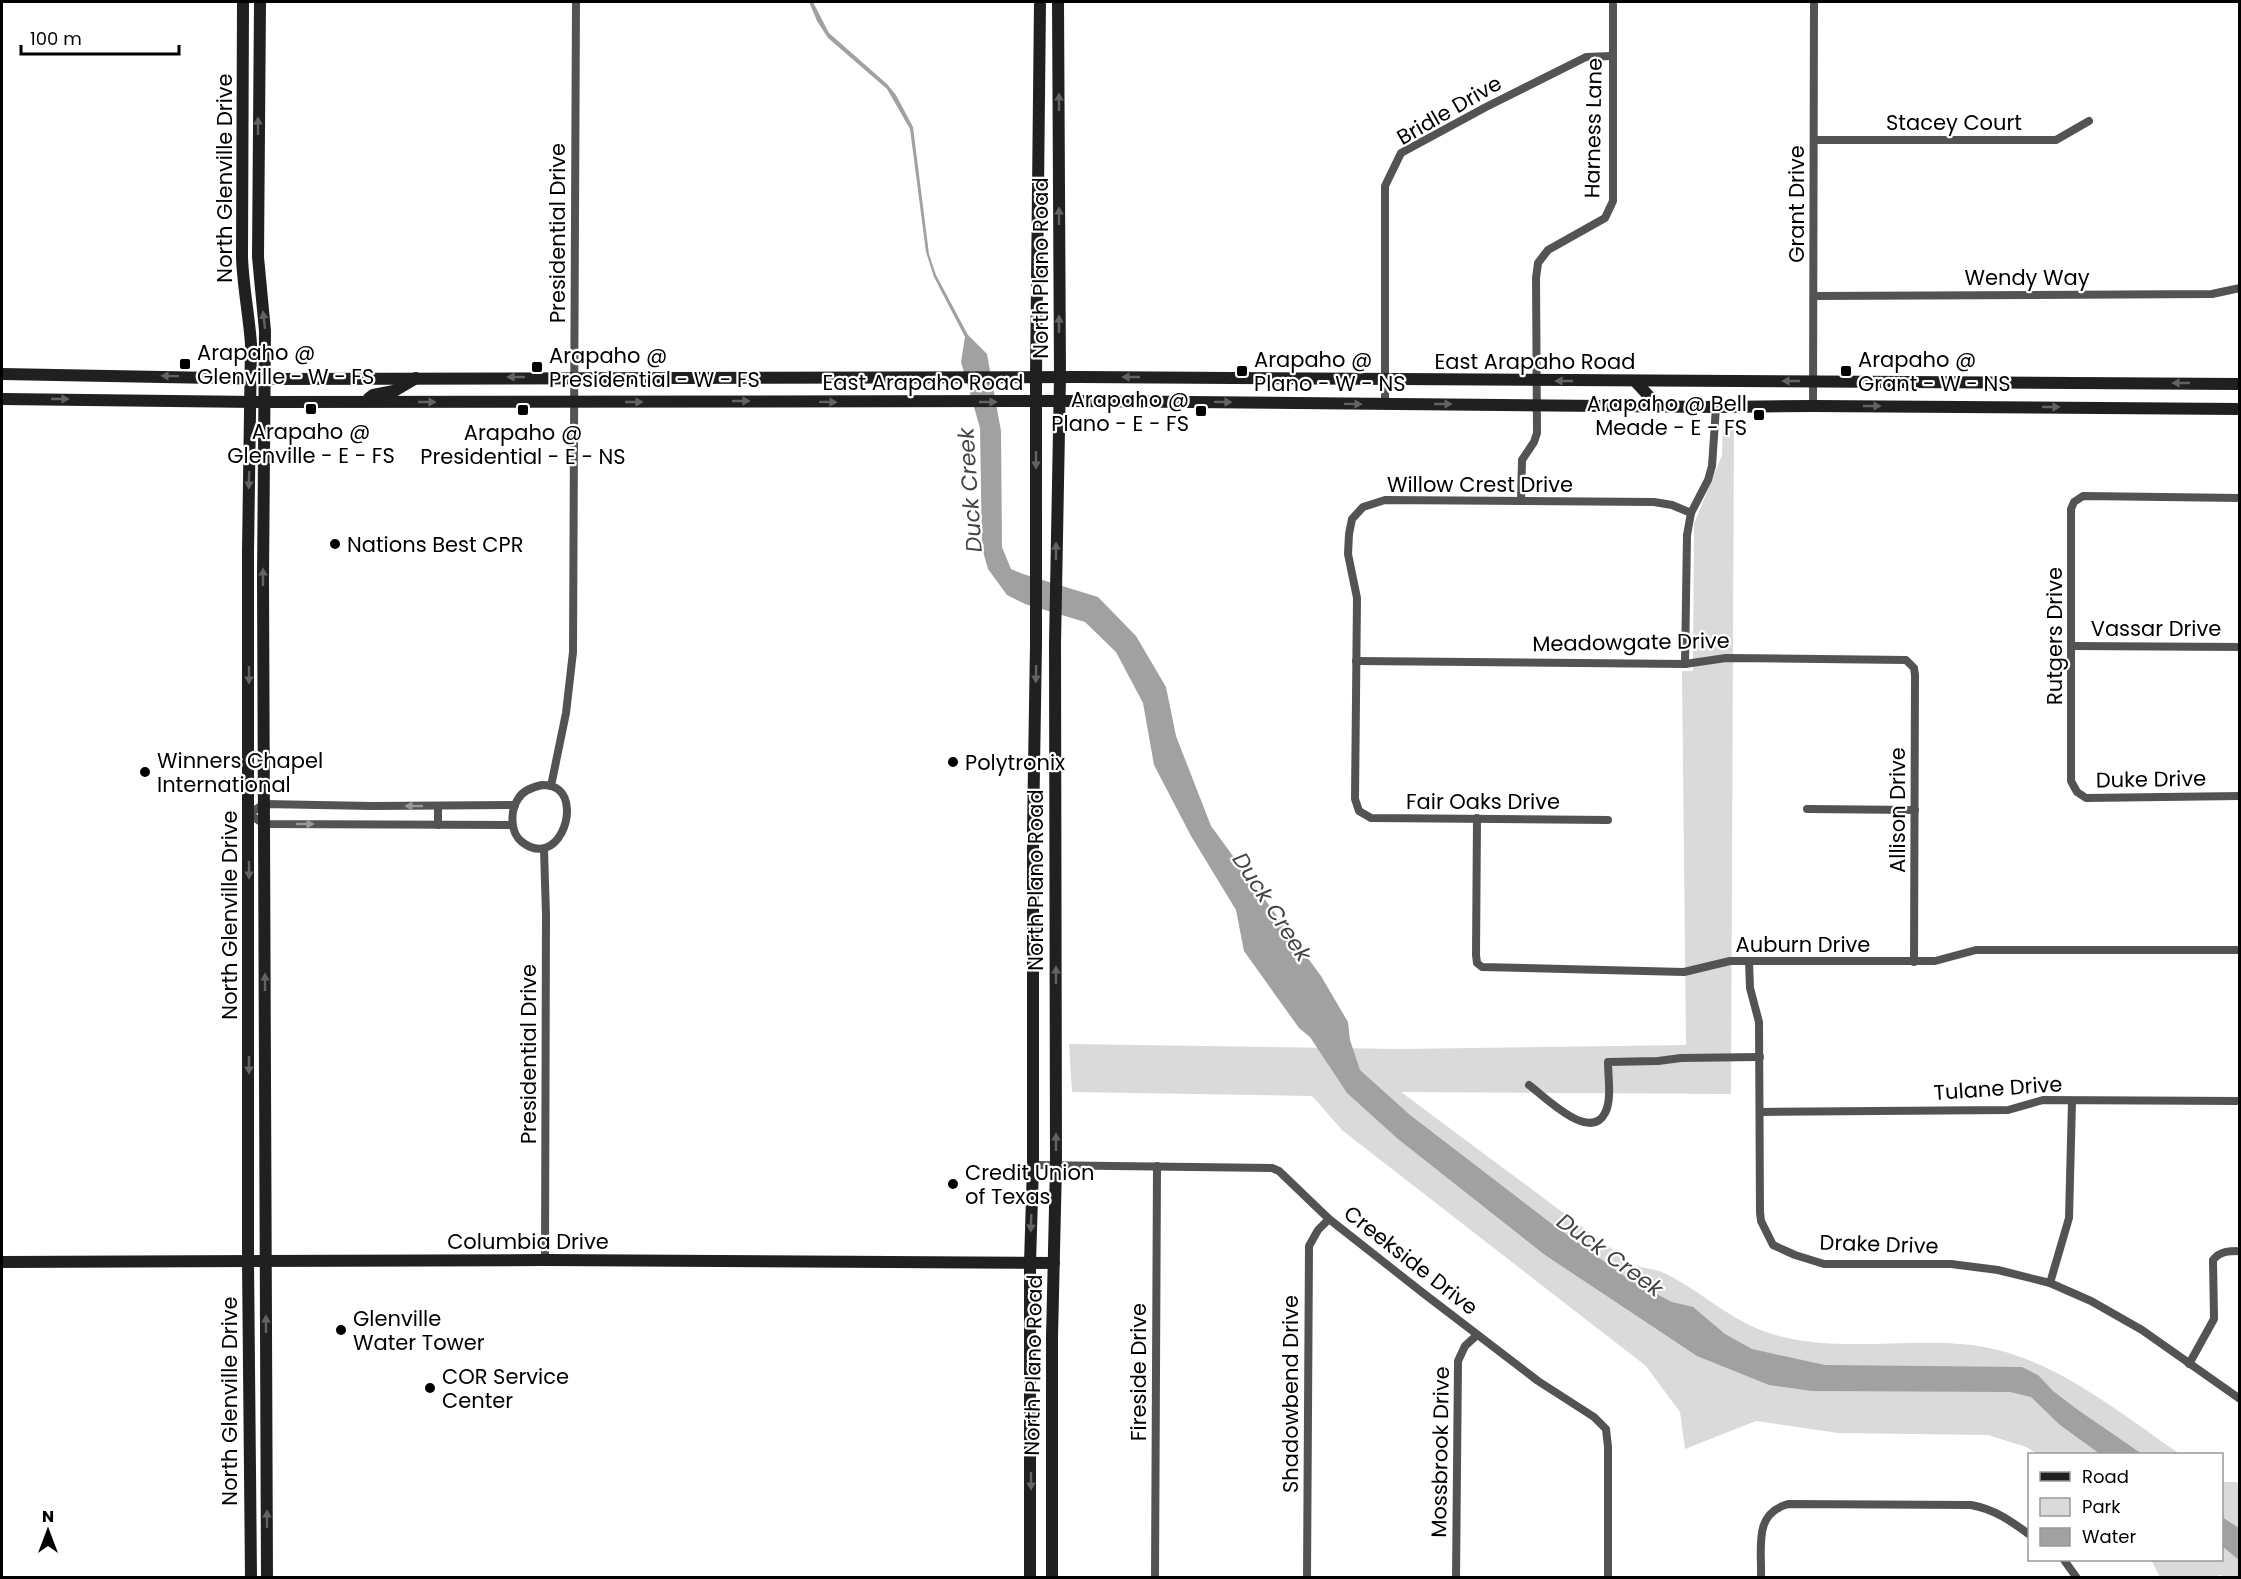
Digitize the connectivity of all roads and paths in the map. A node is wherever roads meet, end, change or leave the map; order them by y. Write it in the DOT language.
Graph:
graph roads {
  1 [pos="576,2"];
  2 [pos="1040,2"];
  3 [pos="1058,2"];
  4 [pos="1613,2"];
  5 [pos="1814,2"];
  6 [pos="243,7"];
  7 [pos="260,7"];
  8 [pos="1612,56"];
  9 [pos="2089,121"];
  10 [pos="1814,140"];
  11 [pos="259,237"];
  12 [pos="242,238"];
  13 [pos="2240,288"];
  14 [pos="1814,296"];
  15 [pos="2,374"];
  16 [pos="575,377"];
  17 [pos="249,378"];
  18 [pos="417,378"];
  19 [pos="1036,378"];
  20 [pos="1060,378"];
  21 [pos="265,379"];
  22 [pos="1384,380"];
  23 [pos="1536,381"];
  24 [pos="1635,381"];
  25 [pos="1813,381"];
  26 [pos="2240,384"];
  27 [pos="2,399"];
  28 [pos="250,401"];
  29 [pos="1060,401"];
  30 [pos="264,402"];
  31 [pos="363,402"];
  32 [pos="575,402"];
  33 [pos="1036,402"];
  34 [pos="1384,404"];
  35 [pos="1536,404"];
  36 [pos="1658,406"];
  37 [pos="1813,406"];
  38 [pos="1716,408"];
  39 [pos="2240,409"];
  40 [pos="2240,498"];
  41 [pos="1521,501"];
  42 [pos="1691,513"];
  43 [pos="264,616"];
  44 [pos="249,617"];
  45 [pos="2072,646"];
  46 [pos="2240,647"];
  47 [pos="1906,660"];
  48 [pos="1356,661"];
  49 [pos="1685,664"];
  50 [pos="2071,781"];
  51 [pos="551,786"];
  52 [pos="2240,796"];
  53 [pos="264,804"];
  54 [pos="515,805"];
  55 [pos="372,806"];
  56 [pos="438,806"];
  57 [pos="1807,809"];
  58 [pos="1915,810"];
  59 [pos="1359,811"];
  60 [pos="249,814"];
  61 [pos="1478,818"];
  62 [pos="1608,820"];
  63 [pos="264,824"];
  64 [pos="372,824"];
  65 [pos="438,825"];
  66 [pos="512,825"];
  67 [pos="544,849"];
  68 [pos="2240,950"];
  69 [pos="1749,961"];
  70 [pos="1914,962"];
  71 [pos="1033,1038"];
  72 [pos="1055,1038"];
  73 [pos="1760,1057"];
  74 [pos="1529,1084"];
  75 [pos="2072,1101"];
  76 [pos="2240,1101"];
  77 [pos="1760,1112"];
  78 [pos="1033,1165"];
  79 [pos="1056,1165"];
  80 [pos="1157,1166"];
  81 [pos="1329,1219"];
  82 [pos="2240,1251"];
  83 [pos="545,1260"];
  84 [pos="248,1261"];
  85 [pos="266,1261"];
  86 [pos="2,1262"];
  87 [pos="1030,1263"];
  88 [pos="1054,1263"];
  89 [pos="2050,1283"];
  90 [pos="1478,1335"];
  91 [pos="2189,1364"];
  92 [pos="2240,1399"];
  93 [pos="249,1477"];
  94 [pos="267,1477"];
  95 [pos="1031,1507"];
  96 [pos="1052,1507"];
  97 [pos="2028,1533"];
  98 [pos="2065,1561"];
  99 [pos="251,1578"];
  100 [pos="267,1578"];
  101 [pos="1030,1578"];
  102 [pos="1052,1578"];
  103 [pos="1155,1578"];
  104 [pos="1307,1578"];
  105 [pos="1456,1578"];
  106 [pos="1608,1578"];
  107 [pos="1761,1578"];
  108 [pos="2077,1578"];
  1 -- 16 [label="street, Presidential Drive"];
  2 -- 19 [label="main road, North Plano Road"];
  20 -- 3 [label="main road, North Plano Road, one-way"];
  4 -- 8 [label="street, Harness Lane"];
  5 -- 10 [label="street, Grant Drive"];
  6 -- 7 [label="main road"];
  6 -- 12 [label="main road, North Glenville Drive"];
  11 -- 7 [label="main road, North Glenville Drive, one-way"];
  8 -- 22 [label="street, Bridle Drive"];
  8 -- 23 [label="street, Harness Lane"];
  9 -- 10 [label="street, Stacey Court"];
  10 -- 14 [label="street, Grant Drive"];
  11 -- 12 [label="main road"];
  21 -- 11 [label="main road, North Glenville Drive, one-way"];
  12 -- 17 [label="main road, North Glenville Drive"];
  13 -- 14 [label="street, Wendy Way"];
  14 -- 25 [label="street, Grant Drive"];
  17 -- 15 [label="main road, East Arapaho Road, one-way"];
  16 -- 18 [label="main road, East Arapaho Road, one-way"];
  16 -- 19 [label="main road, East Arapaho Road"];
  16 -- 32 [label="street, Presidential Drive"];
  17 -- 21 [label="main road, East Arapaho Road"];
  17 -- 28 [label="main road, North Glenville Drive"];
  18 -- 21 [label="main road, East Arapaho Road"];
  18 -- 31 [label="main road"];
  19 -- 20 [label="main road, East Arapaho Road"];
  19 -- 33 [label="main road, North Plano Road"];
  22 -- 20 [label="main road, East Arapaho Road, one-way"];
  20 -- 29 [label="main road, North Plano Road"];
  21 -- 30 [label="main road, North Glenville Drive"];
  22 -- 23 [label="main road, East Arapaho Road"];
  22 -- 34 [label="street, Bridle Drive"];
  24 -- 23 [label="main road, East Arapaho Road, one-way"];
  23 -- 35 [label="street, Harness Lane"];
  25 -- 24 [label="main road, East Arapaho Road, one-way"];
  24 -- 36 [label="main road"];
  26 -- 25 [label="main road, East Arapaho Road, one-way"];
  25 -- 37 [label="street, Grant Drive"];
  27 -- 28 [label="main road, East Arapaho Road, one-way"];
  28 -- 30 [label="main road, East Arapaho Road"];
  28 -- 44 [label="main road, North Glenville Drive, one-way"];
  29 -- 33 [label="main road, East Arapaho Road"];
  29 -- 34 [label="main road, East Arapaho Road, one-way"];
  72 -- 29 [label="main road, North Plano Road, one-way"];
  30 -- 31 [label="main road, East Arapaho Road"];
  43 -- 30 [label="main road, North Glenville Drive, one-way"];
  31 -- 32 [label="main road, East Arapaho Road, one-way"];
  32 -- 33 [label="main road, East Arapaho Road, one-way"];
  32 -- 51 [label="street, Presidential Drive"];
  33 -- 71 [label="main road, North Plano Road, one-way"];
  34 -- 35 [label="main road, East Arapaho Road, one-way"];
  35 -- 36 [label="main road, East Arapaho Road"];
  35 -- 41 [label="street, Harness Lane"];
  36 -- 38 [label="main road, East Arapaho Road"];
  37 -- 38 [label="main road, East Arapaho Road"];
  37 -- 39 [label="main road, East Arapaho Road, one-way"];
  38 -- 42 [label="street"];
  40 -- 45 [label="street, Rutgers Drive"];
  41 -- 42 [label="street, Willow Crest Drive"];
  41 -- 48 [label="street, Willow Crest Drive"];
  42 -- 49 [label="street"];
  43 -- 44 [label="main road"];
  43 -- 53 [label="main road, North Glenville Drive"];
  44 -- 60 [label="main road, North Glenville Drive, one-way"];
  45 -- 46 [label="street, Vassar Drive"];
  45 -- 50 [label="street, Rutgers Drive"];
  47 -- 49 [label="street, Meadowgate Drive"];
  47 -- 58 [label="street, Allison Drive"];
  48 -- 49 [label="street, Meadowgate Drive"];
  48 -- 59 [label="street, Willow Crest Drive"];
  50 -- 52 [label="street, Duke Drive"];
  51 -- 54 [label="street"];
  51 -- 67 [label="street"];
  53 -- 55 [label="street"];
  53 -- 60 [label="street"];
  53 -- 63 [label="main road, North Glenville Drive"];
  54 -- 56 [label="street"];
  54 -- 66 [label="street"];
  56 -- 55 [label="street, one-way"];
  55 -- 64 [label="street"];
  56 -- 65 [label="street"];
  57 -- 58 [label="street"];
  58 -- 70 [label="street, Allison Drive"];
  59 -- 61 [label="street, Fair Oaks Drive"];
  60 -- 63 [label="street"];
  60 -- 84 [label="main road, North Glenville Drive, one-way"];
  61 -- 62 [label="street, Fair Oaks Drive"];
  61 -- 69 [label="street, Auburn Drive"];
  63 -- 64 [label="street, one-way"];
  85 -- 63 [label="main road, North Glenville Drive, one-way"];
  64 -- 65 [label="street"];
  65 -- 66 [label="street"];
  66 -- 67 [label="street"];
  67 -- 83 [label="street, Presidential Drive"];
  68 -- 70 [label="street, Auburn Drive"];
  69 -- 70 [label="street, Auburn Drive"];
  69 -- 73 [label="street, Drake Drive"];
  71 -- 72 [label="main road"];
  71 -- 78 [label="main road, North Plano Road"];
  79 -- 72 [label="main road, North Plano Road, one-way"];
  73 -- 74 [label="street"];
  73 -- 77 [label="street, Drake Drive"];
  75 -- 76 [label="street, Tulane Drive"];
  75 -- 77 [label="street, Tulane Drive"];
  75 -- 89 [label="street"];
  77 -- 89 [label="street, Drake Drive"];
  78 -- 79 [label="street, Creekside Drive"];
  78 -- 87 [label="main road, North Plano Road, one-way"];
  79 -- 80 [label="street, Creekside Drive"];
  79 -- 88 [label="main road, North Plano Road"];
  80 -- 81 [label="street, Creekside Drive"];
  80 -- 103 [label="street, Fireside Drive"];
  81 -- 90 [label="street, Creekside Drive"];
  81 -- 104 [label="street, Shadowbend Drive"];
  82 -- 91 [label="street"];
  83 -- 85 [label="main road, Columbia Drive"];
  83 -- 87 [label="main road, Columbia Drive"];
  84 -- 85 [label="main road, Columbia Drive"];
  84 -- 86 [label="main road, Columbia Drive"];
  84 -- 93 [label="main road, North Glenville Drive"];
  94 -- 85 [label="main road, North Glenville Drive, one-way"];
  87 -- 88 [label="main road, Columbia Drive"];
  87 -- 95 [label="main road, North Plano Road, one-way"];
  88 -- 96 [label="main road, North Plano Road"];
  89 -- 91 [label="street, Drake Drive"];
  90 -- 105 [label="street, Mossbrook Drive"];
  90 -- 106 [label="street, Creekside Drive"];
  91 -- 92 [label="street, Drake Drive"];
  93 -- 94 [label="main road"];
  93 -- 99 [label="main road, North Glenville Drive"];
  100 -- 94 [label="main road, North Glenville Drive, one-way"];
  95 -- 96 [label="main road"];
  95 -- 101 [label="main road, North Plano Road"];
  96 -- 102 [label="main road, North Plano Road"];
  97 -- 107 [label="street"];
  98 -- 108 [label="street"];
}
